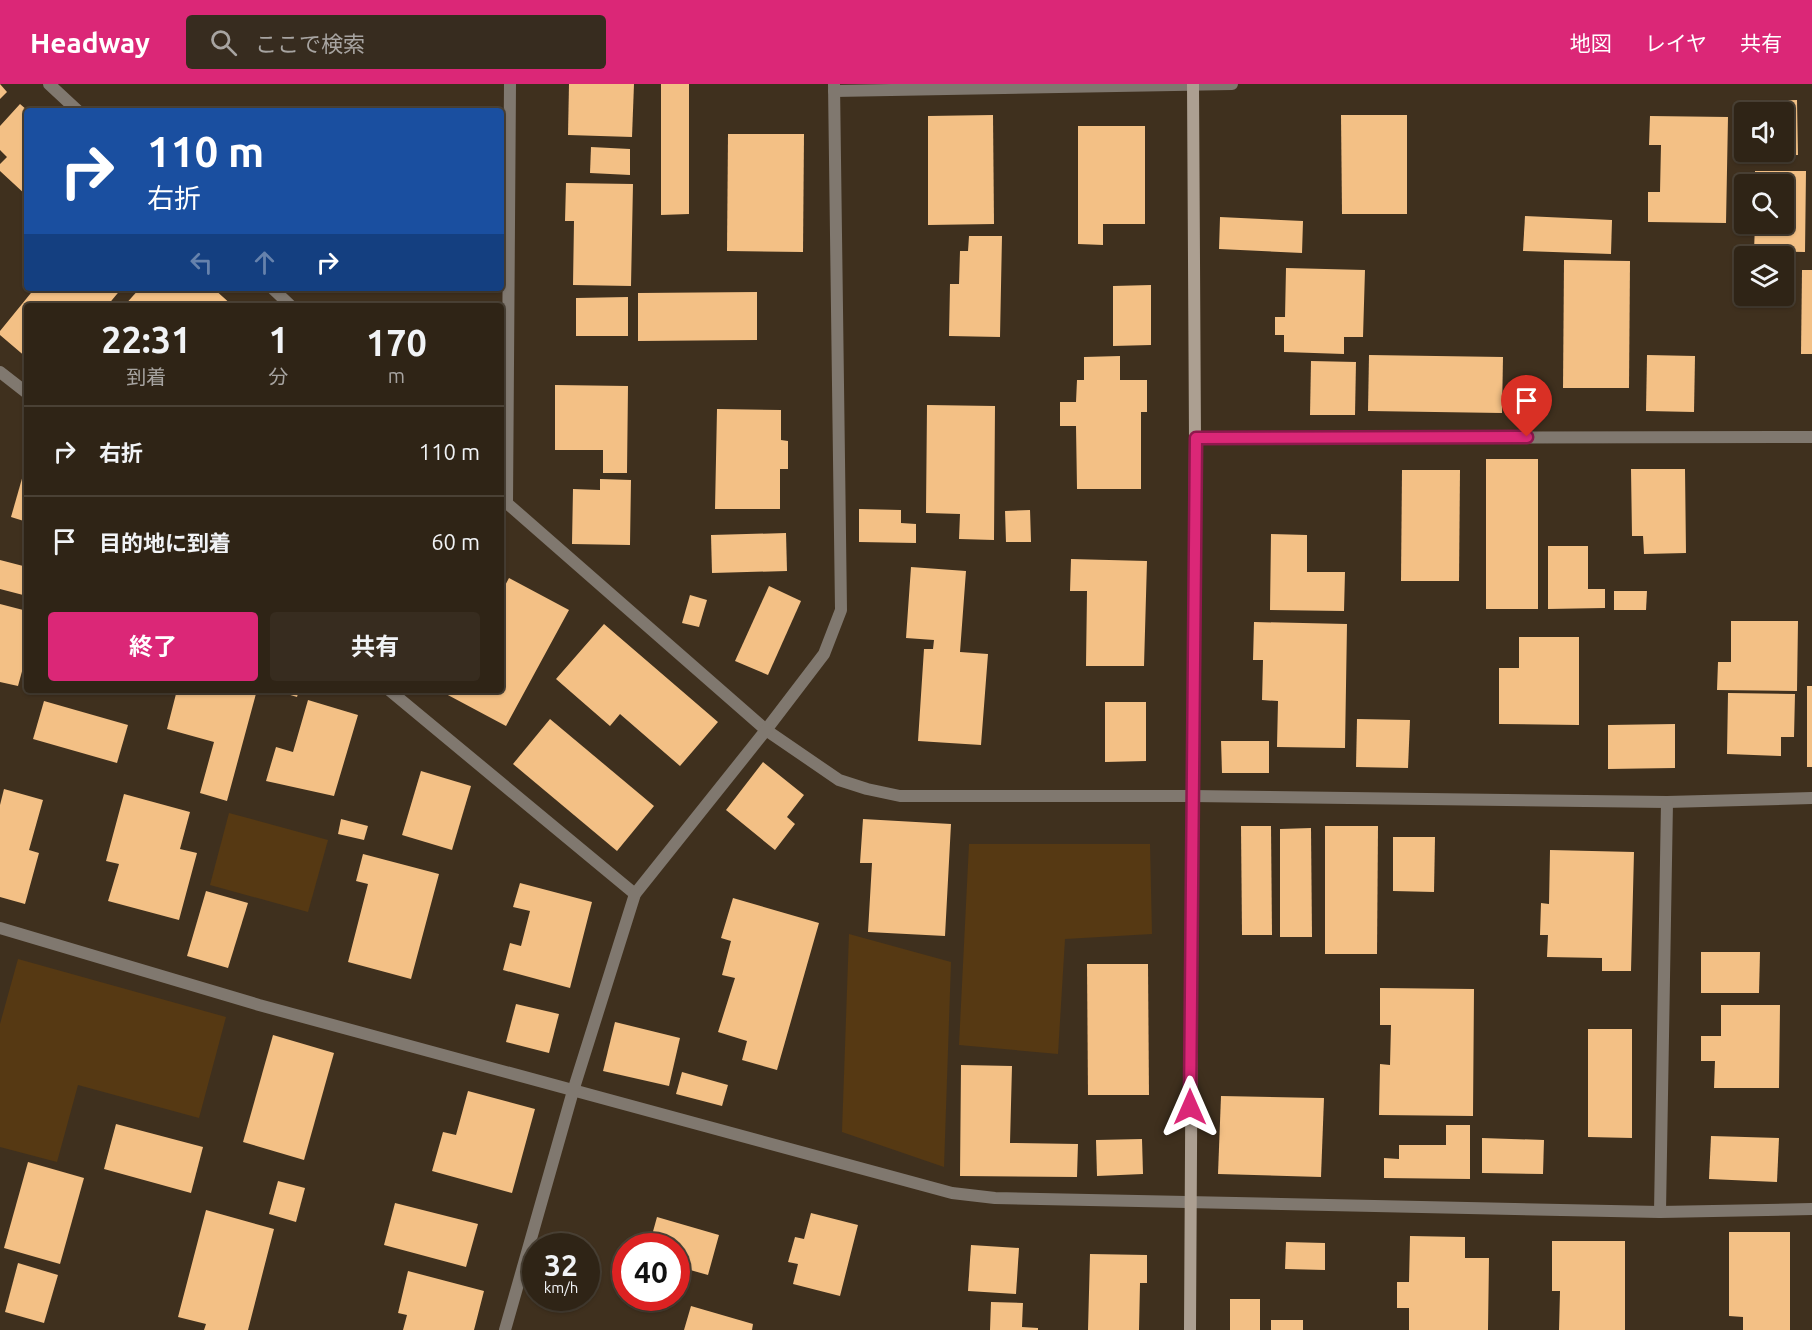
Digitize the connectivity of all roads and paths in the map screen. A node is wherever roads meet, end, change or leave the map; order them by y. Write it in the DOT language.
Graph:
graph roads {
  1 [pos="49,84"];
  2 [pos="510,84"];
  3 [pos="1193,84"];
  4 [pos="1232,84"];
  5 [pos="834,87"];
  6 [pos="75,108"];
  7 [pos="275,291"];
  8 [pos="288,303"];
  9 [pos="0,372"];
  10 [pos="24,391"];
  11 [pos="1812,436"];
  12 [pos="1196,438"];
  13 [pos="504,501"];
  14 [pos="393,693"];
  15 [pos="766,730"];
  16 [pos="1192,796"];
  17 [pos="1812,798"];
  18 [pos="1667,802"];
  19 [pos="635,894"];
  20 [pos="0,928"];
  21 [pos="573,1091"];
  22 [pos="1190,1203"];
  23 [pos="1812,1209"];
  24 [pos="1660,1212"];
  25 [pos="505,1330"];
  26 [pos="1190,1330"];
  1 -- 6 [label="street"];
  2 -- 13 [label="street"];
  3 -- 4 [label="street"];
  3 -- 5 [label="street"];
  3 -- 12 [label="street"];
  5 -- 15 [label="street"];
  7 -- 8 [label="street"];
  9 -- 10 [label="street"];
  11 -- 12 [label="street"];
  12 -- 16 [label="street"];
  13 -- 15 [label="street"];
  14 -- 19 [label="street"];
  15 -- 16 [label="street"];
  15 -- 19 [label="street"];
  16 -- 18 [label="street"];
  16 -- 22 [label="street"];
  17 -- 18 [label="street"];
  18 -- 24 [label="street"];
  19 -- 21 [label="street"];
  20 -- 21 [label="street"];
  21 -- 22 [label="street"];
  21 -- 25 [label="street"];
  22 -- 24 [label="street"];
  22 -- 26 [label="street"];
  23 -- 24 [label="street"];
}
